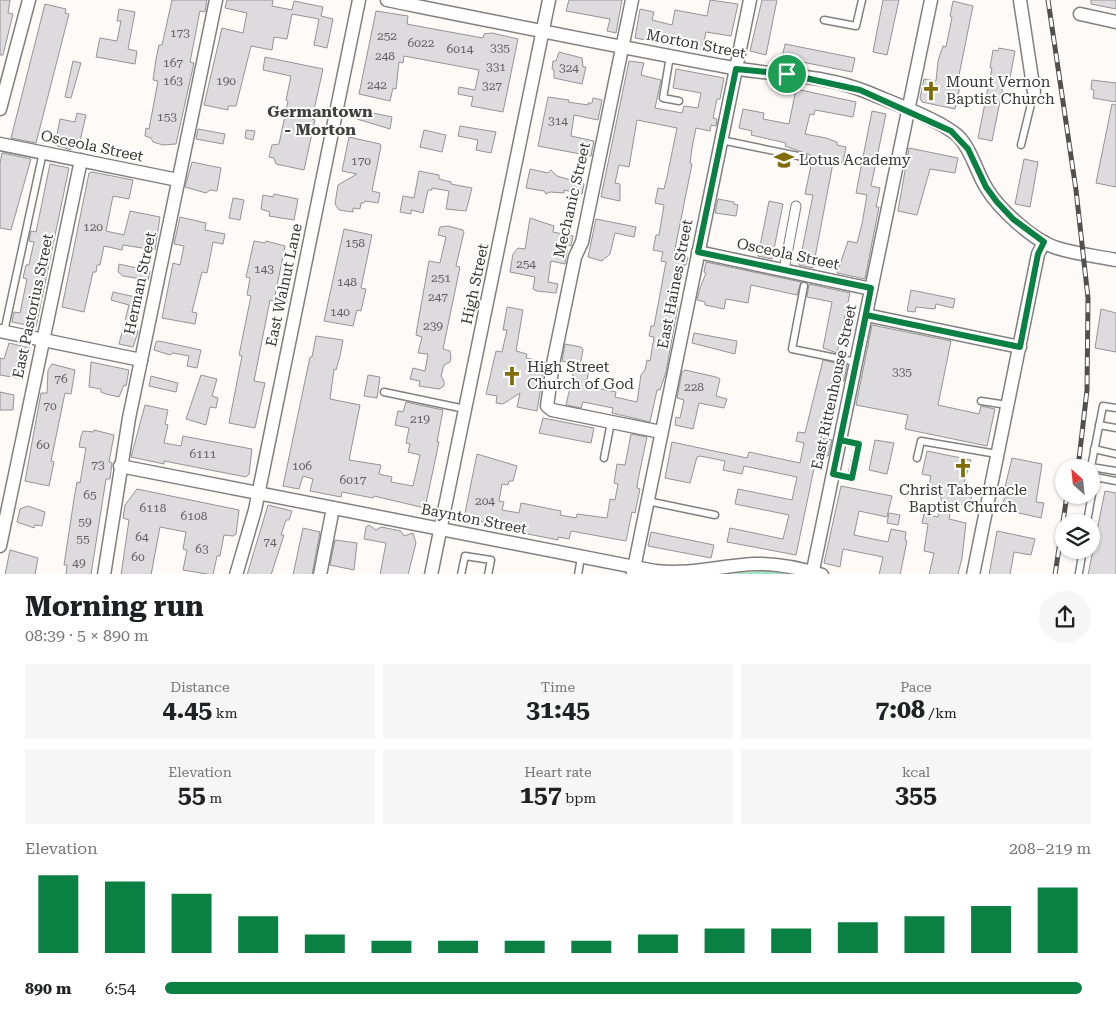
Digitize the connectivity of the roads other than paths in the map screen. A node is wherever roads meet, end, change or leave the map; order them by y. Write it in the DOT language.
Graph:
graph roads {
  1 [pos="29,0"];
  2 [pos="216,0"];
  3 [pos="359,0"];
  4 [pos="387,0"];
  5 [pos="550,0"];
  6 [pos="632,0"];
  7 [pos="750,0"];
  8 [pos="862,0"];
  9 [pos="931,0"];
  10 [pos="1020,0"];
  11 [pos="1080,14"];
  12 [pos="824,20"];
  13 [pos="1116,22"];
  14 [pos="543,31"];
  15 [pos="623,47"];
  16 [pos="670,56"];
  17 [pos="736,69"];
  18 [pos="1034,92"];
  19 [pos="679,101"];
  20 [pos="0,109"];
  21 [pos="908,110"];
  22 [pos="721,140"];
  23 [pos="0,144"];
  24 [pos="1021,145"];
  25 [pos="43,152"];
  26 [pos="804,157"];
  27 [pos="80,160"];
  28 [pos="178,180"];
  29 [pos="796,206"];
  30 [pos="1044,242"];
  31 [pos="698,252"];
  32 [pos="1116,260"];
  33 [pos="784,270"];
  34 [pos="804,286"];
  35 [pos="871,288"];
  36 [pos="866,315"];
  37 [pos="2,331"];
  38 [pos="42,340"];
  39 [pos="1020,347"];
  40 [pos="141,360"];
  41 [pos="856,362"];
  42 [pos="384,392"];
  43 [pos="981,401"];
  44 [pos="1007,405"];
  45 [pos="1116,408"];
  46 [pos="466,409"];
  47 [pos="611,422"];
  48 [pos="1099,425"];
  49 [pos="1116,428"];
  50 [pos="662,432"];
  51 [pos="840,440"];
  52 [pos="1094,449"];
  53 [pos="997,454"];
  54 [pos="1116,454"];
  55 [pos="604,458"];
  56 [pos="917,458"];
  57 [pos="120,466"];
  58 [pos="1116,471"];
  59 [pos="833,474"];
  60 [pos="1116,481"];
  61 [pos="258,493"];
  62 [pos="647,501"];
  63 [pos="333,508"];
  64 [pos="1088,514"];
  65 [pos="715,515"];
  66 [pos="441,529"];
  67 [pos="0,546"];
  68 [pos="582,557"];
  69 [pos="1081,559"];
  70 [pos="633,570"];
  71 [pos="1079,573"];
  72 [pos="104,574"];
  73 [pos="236,574"];
  74 [pos="320,574"];
  75 [pos="431,574"];
  76 [pos="461,574"];
  77 [pos="488,574"];
  78 [pos="578,574"];
  79 [pos="816,574"];
  80 [pos="973,574"];
  1 -- 20 [label="street"];
  2 -- 28 [label="street, Herman Street"];
  3 -- 61 [label="street, East Walnut Lane"];
  4 -- 14 [label="street, Morton Street"];
  5 -- 14 [label="street, High Street"];
  6 -- 15 [label="street, Mechanic Street"];
  7 -- 17 [label="street, East Haines Street"];
  8 -- 12 [label="lane"];
  9 -- 21 [label="street, East Rittenhouse Street"];
  10 -- 18 [label="street"];
  11 -- 13 [label="street"];
  14 -- 15 [label="street, Morton Street"];
  14 -- 46 [label="street, High Street"];
  15 -- 16 [label="street, Morton Street"];
  15 -- 47 [label="street, Mechanic Street"];
  16 -- 17 [label="street, Morton Street"];
  16 -- 19 [label="lane"];
  17 -- 21 [label="street, Morton Street"];
  17 -- 22 [label="street, East Haines Street"];
  18 -- 24 [label="lane"];
  21 -- 30 [label="street, Morton Street"];
  21 -- 35 [label="street, East Rittenhouse Street"];
  22 -- 26 [label="lane"];
  22 -- 31 [label="street, East Haines Street"];
  23 -- 25 [label="street, Osceola Street"];
  25 -- 27 [label="street, Osceola Street"];
  25 -- 37 [label="lane"];
  27 -- 28 [label="street, Osceola Street"];
  27 -- 38 [label="street, East Pastorius Street"];
  28 -- 40 [label="street, Herman Street"];
  29 -- 33 [label="street"];
  30 -- 32 [label="street, Morton Street"];
  30 -- 39 [label="street"];
  31 -- 33 [label="street, Osceola Street"];
  31 -- 50 [label="street, East Haines Street"];
  33 -- 35 [label="street, Osceola Street"];
  34 -- 41 [label="lane"];
  35 -- 36 [label="street, East Rittenhouse Street"];
  36 -- 39 [label="street"];
  36 -- 41 [label="street, East Rittenhouse Street"];
  37 -- 38 [label="street"];
  38 -- 40 [label="street"];
  38 -- 67 [label="street, East Pastorius Street"];
  39 -- 44 [label="street"];
  40 -- 57 [label="street, Herman Street"];
  41 -- 51 [label="street, East Rittenhouse Street"];
  42 -- 46 [label="lane"];
  43 -- 44 [label="lane"];
  44 -- 53 [label="street"];
  45 -- 48 [label="lane"];
  46 -- 66 [label="street, High Street"];
  47 -- 50 [label="street"];
  47 -- 55 [label="lane"];
  48 -- 49 [label="lane"];
  48 -- 52 [label="lane"];
  50 -- 62 [label="street, East Haines Street"];
  51 -- 59 [label="street, East Rittenhouse Street"];
  51 -- 59 [label="lane"];
  52 -- 54 [label="lane"];
  52 -- 58 [label="lane"];
  53 -- 56 [label="lane"];
  53 -- 80 [label="street"];
  57 -- 61 [label="street, Baynton Street"];
  57 -- 72 [label="street, Herman Street"];
  59 -- 79 [label="street, East Rittenhouse Street"];
  60 -- 64 [label="lane"];
  61 -- 63 [label="street, Baynton Street"];
  61 -- 73 [label="street, East Walnut Lane"];
  62 -- 65 [label="lane"];
  62 -- 70 [label="street, East Haines Street"];
  63 -- 66 [label="street, Baynton Street"];
  63 -- 74 [label="street"];
  66 -- 68 [label="street, Baynton Street"];
  66 -- 75 [label="street, High Street"];
  68 -- 70 [label="street, Baynton Street"];
  68 -- 78 [label="lane"];
  69 -- 71 [label="lane"];
  70 -- 79 [label="street, Baynton Street"];
  76 -- 77 [label="lane"];
}
